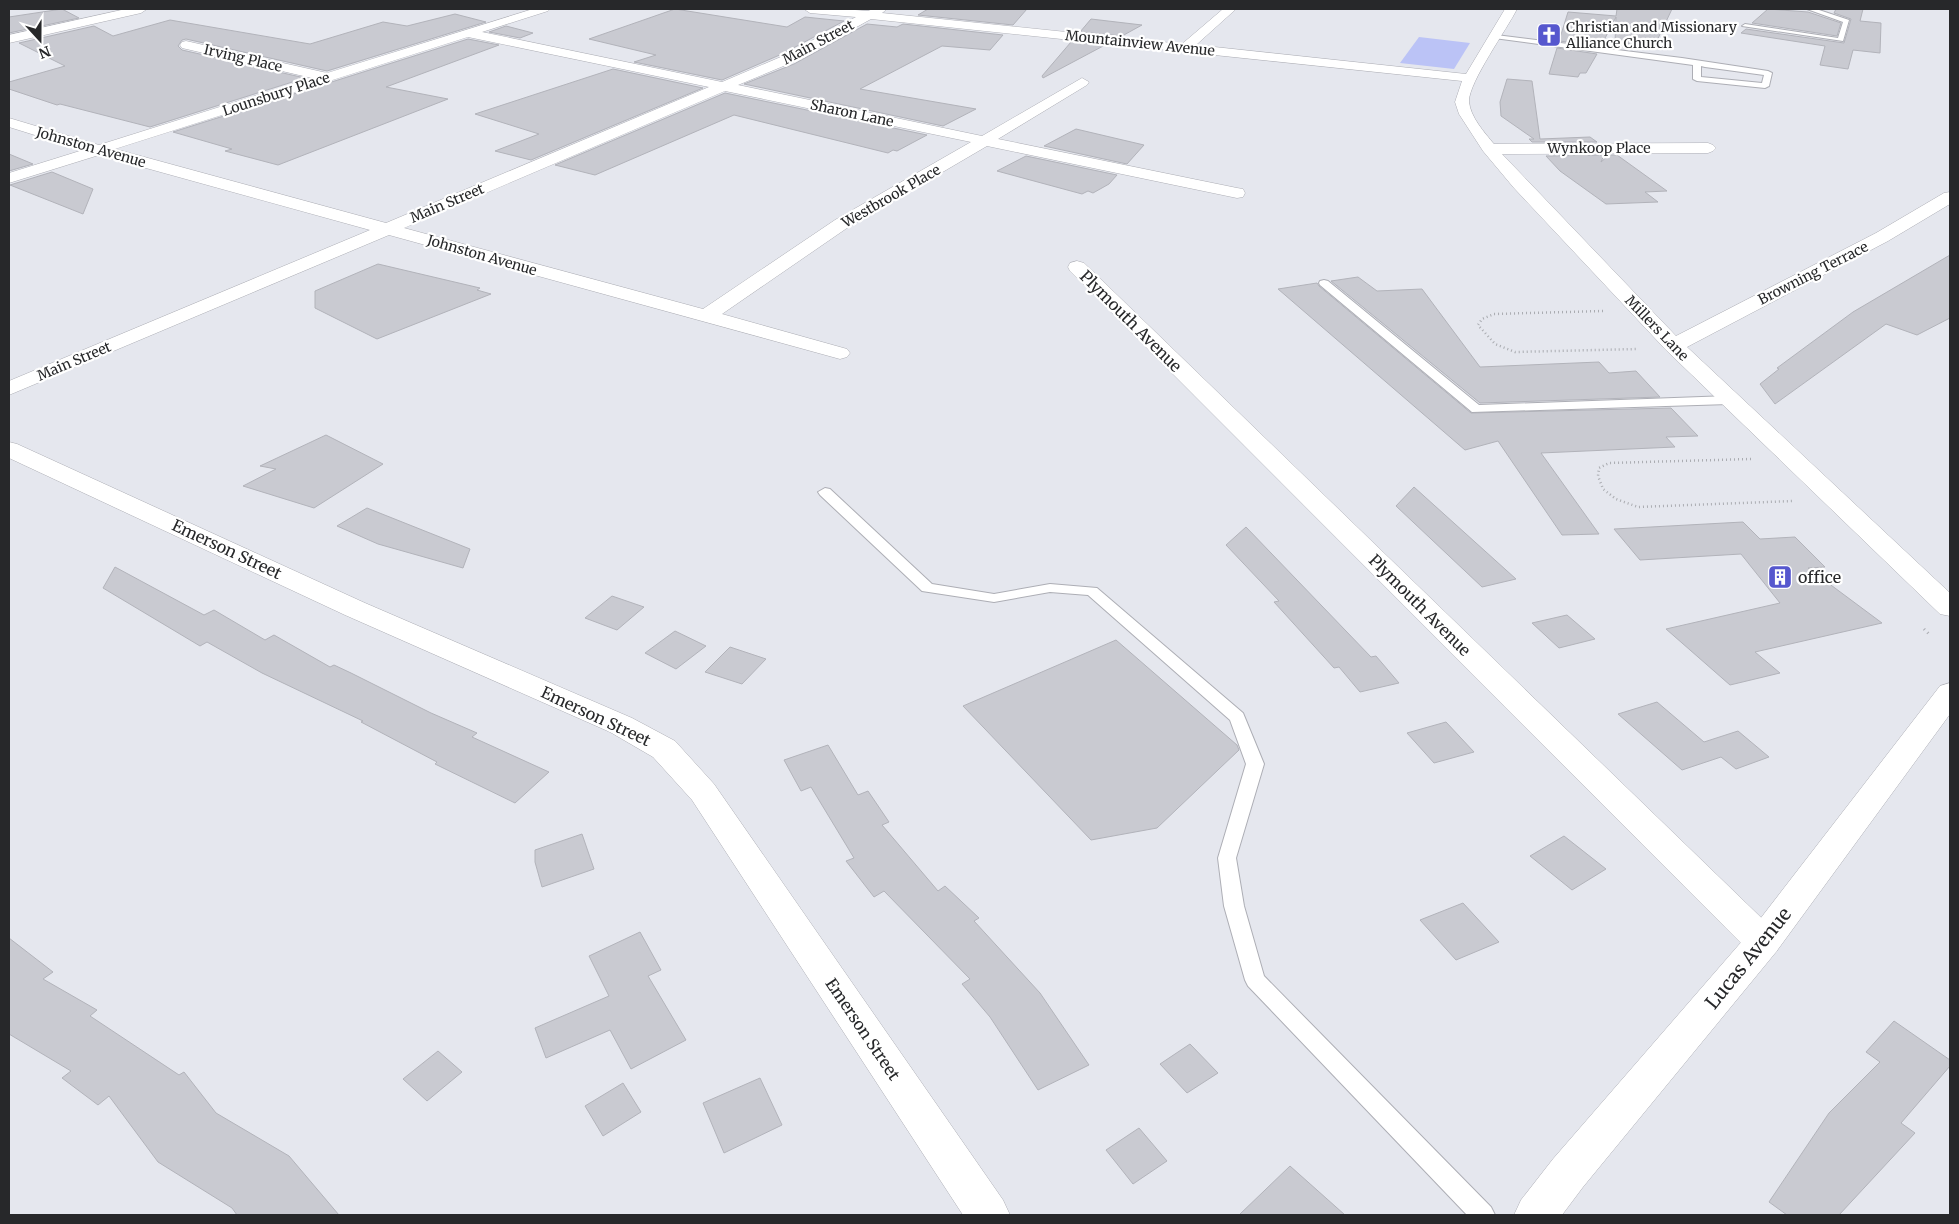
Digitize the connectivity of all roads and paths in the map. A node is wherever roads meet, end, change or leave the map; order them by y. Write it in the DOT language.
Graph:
graph roads {
  1 [pos="141,9"];
  2 [pos="544,9"];
  3 [pos="810,9"];
  4 [pos="1230,9"];
  5 [pos="1511,9"];
  6 [pos="1810,9"];
  7 [pos="875,12"];
  8 [pos="1746,26"];
  9 [pos="467,33"];
  10 [pos="1496,37"];
  11 [pos="9,39"];
  12 [pos="186,45"];
  13 [pos="1185,48"];
  14 [pos="1696,63"];
  15 [pos="329,77"];
  16 [pos="1470,78"];
  17 [pos="1082,82"];
  18 [pos="724,86"];
  19 [pos="9,122"];
  20 [pos="984,141"];
  21 [pos="1708,148"];
  22 [pos="1490,149"];
  23 [pos="100,150"];
  24 [pos="9,178"];
  25 [pos="1237,193"];
  26 [pos="1950,197"];
  27 [pos="388,229"];
  28 [pos="1077,267"];
  29 [pos="1324,283"];
  30 [pos="1603,311"];
  31 [pos="705,317"];
  32 [pos="1673,346"];
  33 [pos="1640,349"];
  34 [pos="840,353"];
  35 [pos="9,389"];
  36 [pos="1729,400"];
  37 [pos="9,450"];
  38 [pos="1757,458"];
  39 [pos="825,492"];
  40 [pos="1799,501"];
  41 [pos="1950,608"];
  42 [pos="1950,693"];
  43 [pos="1764,942"];
  44 [pos="988,1215"];
  45 [pos="1483,1215"];
  46 [pos="1536,1215"];
  1 -- 11 [label="street"];
  2 -- 9 [label="street, Lounsbury Place"];
  3 -- 7 [label="street, Mountainview Avenue"];
  4 -- 13 [label="street"];
  5 -- 10 [label="street, Millers Lane"];
  6 -- 8 [label="lane"];
  7 -- 13 [label="street, Mountainview Avenue"];
  7 -- 18 [label="street, Main Street"];
  9 -- 15 [label="street, Lounsbury Place"];
  9 -- 18 [label="street, Sharon Lane"];
  10 -- 14 [label="lane"];
  10 -- 16 [label="street, Millers Lane"];
  12 -- 15 [label="street, Irving Place"];
  13 -- 16 [label="street, Mountainview Avenue"];
  14 -- 14 [label="lane"];
  15 -- 23 [label="street, Lounsbury Place"];
  16 -- 22 [label="street, Millers Lane"];
  17 -- 20 [label="street, Westbrook Place"];
  18 -- 20 [label="street, Sharon Lane"];
  18 -- 27 [label="street, Main Street"];
  19 -- 23 [label="street, Johnston Avenue"];
  20 -- 25 [label="street, Sharon Lane"];
  20 -- 31 [label="street, Westbrook Place"];
  21 -- 22 [label="street, Wynkoop Place"];
  22 -- 32 [label="street, Millers Lane"];
  23 -- 24 [label="street, Lounsbury Place"];
  23 -- 27 [label="street, Johnston Avenue"];
  26 -- 32 [label="street, Browning Terrace"];
  27 -- 31 [label="street, Johnston Avenue"];
  27 -- 35 [label="street, Main Street"];
  28 -- 43 [label="street, Plymouth Avenue"];
  29 -- 36 [label="lane"];
  30 -- 33 [label="path"];
  31 -- 34 [label="street, Johnston Avenue"];
  32 -- 36 [label="street, Millers Lane"];
  36 -- 41 [label="street, Millers Lane"];
  37 -- 44 [label="street, Emerson Street"];
  38 -- 40 [label="path"];
  39 -- 45 [label="lane"];
  42 -- 43 [label="street, Lucas Avenue"];
  43 -- 46 [label="street, Lucas Avenue"];
}
